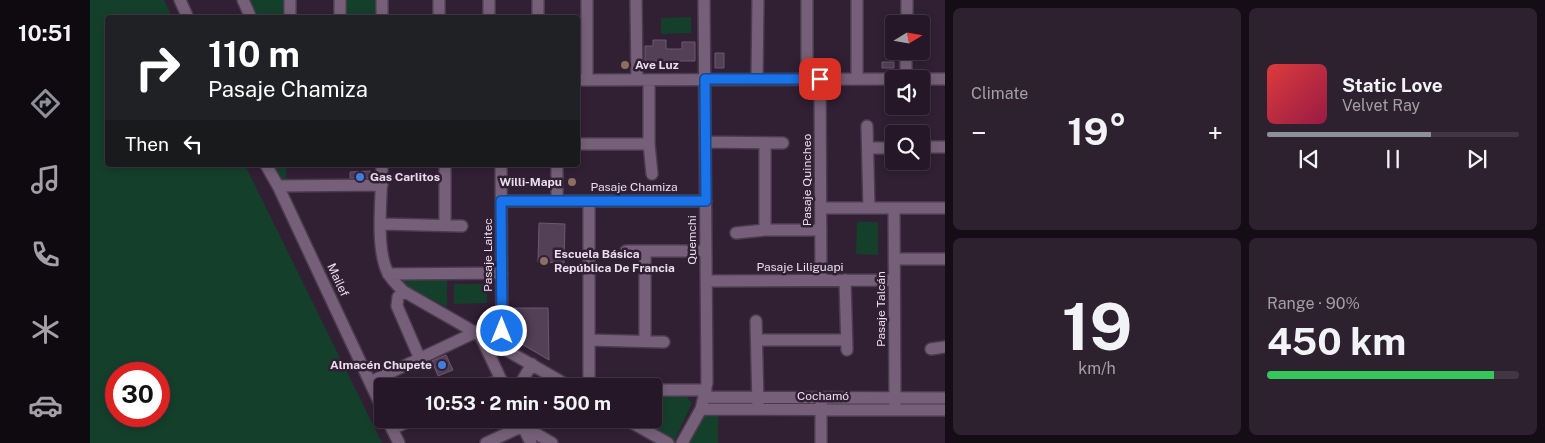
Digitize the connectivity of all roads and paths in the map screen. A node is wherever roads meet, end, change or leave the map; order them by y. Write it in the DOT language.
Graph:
graph roads {
  1 [pos="180,0"];
  2 [pos="244,0"];
  3 [pos="290,0"];
  4 [pos="340,0"];
  5 [pos="382,0"];
  6 [pos="439,0"];
  7 [pos="489,0"];
  8 [pos="538,0"];
  9 [pos="587,0"];
  10 [pos="636,0"];
  11 [pos="704,0"];
  12 [pos="758,0"];
  13 [pos="807,0"];
  14 [pos="856,0"];
  15 [pos="907,0"];
  16 [pos="187,15"];
  17 [pos="250,15"];
  18 [pos="290,15"];
  19 [pos="340,15"];
  20 [pos="382,15"];
  21 [pos="439,15"];
  22 [pos="489,15"];
  23 [pos="538,15"];
  24 [pos="907,15"];
  25 [pos="705,79"];
  26 [pos="757,79"];
  27 [pos="807,79"];
  28 [pos="820,79"];
  29 [pos="857,79"];
  30 [pos="885,79"];
  31 [pos="930,79"];
  32 [pos="945,79"];
  33 [pos="582,80"];
  34 [pos="637,80"];
  35 [pos="649,80"];
  36 [pos="867,126"];
  37 [pos="706,142"];
  38 [pos="765,143"];
  39 [pos="783,143"];
  40 [pos="580,144"];
  41 [pos="649,144"];
  42 [pos="930,147"];
  43 [pos="945,147"];
  44 [pos="869,148"];
  45 [pos="885,148"];
  46 [pos="267,167"];
  47 [pos="382,167"];
  48 [pos="445,167"];
  49 [pos="501,167"];
  50 [pos="557,167"];
  51 [pos="652,174"];
  52 [pos="382,185"];
  53 [pos="278,186"];
  54 [pos="501,201"];
  55 [pos="557,201"];
  56 [pos="590,201"];
  57 [pos="706,201"];
  58 [pos="821,208"];
  59 [pos="869,208"];
  60 [pos="894,208"];
  61 [pos="945,208"];
  62 [pos="382,224"];
  63 [pos="445,225"];
  64 [pos="462,226"];
  65 [pos="765,230"];
  66 [pos="821,230"];
  67 [pos="736,233"];
  68 [pos="626,251"];
  69 [pos="706,252"];
  70 [pos="645,253"];
  71 [pos="894,259"];
  72 [pos="945,259"];
  73 [pos="502,273"];
  74 [pos="388,274"];
  75 [pos="821,280"];
  76 [pos="845,280"];
  77 [pos="894,280"];
  78 [pos="706,281"];
  79 [pos="403,291"];
  80 [pos="756,321"];
  81 [pos="478,333"];
  82 [pos="589,340"];
  83 [pos="645,340"];
  84 [pos="758,340"];
  85 [pos="664,342"];
  86 [pos="497,345"];
  87 [pos="945,347"];
  88 [pos="931,349"];
  89 [pos="420,359"];
  90 [pos="532,364"];
  91 [pos="500,378"];
  92 [pos="524,378"];
  93 [pos="556,378"];
  94 [pos="589,378"];
  95 [pos="370,382"];
  96 [pos="374,391"];
  97 [pos="662,391"];
  98 [pos="706,393"];
  99 [pos="758,397"];
  100 [pos="821,397"];
  101 [pos="945,398"];
  102 [pos="894,404"];
  103 [pos="701,409"];
  104 [pos="758,409"];
  105 [pos="821,409"];
  106 [pos="945,410"];
  107 [pos="392,428"];
  108 [pos="511,428"];
  109 [pos="524,428"];
  110 [pos="530,428"];
  111 [pos="641,428"];
  112 [pos="399,443"];
  113 [pos="486,443"];
  114 [pos="531,443"];
  115 [pos="552,443"];
  116 [pos="668,443"];
  117 [pos="682,443"];
  118 [pos="821,443"];
  1 -- 16 [label="street"];
  2 -- 17 [label="street"];
  3 -- 18 [label="street"];
  4 -- 19 [label="street"];
  5 -- 20 [label="street"];
  6 -- 21 [label="street"];
  7 -- 22 [label="street"];
  8 -- 23 [label="street"];
  9 -- 33 [label="street"];
  10 -- 34 [label="street"];
  11 -- 25 [label="street, Quemchi"];
  12 -- 26 [label="street"];
  13 -- 27 [label="street"];
  14 -- 29 [label="street"];
  15 -- 24 [label="street"];
  25 -- 26 [label="street"];
  25 -- 35 [label="street"];
  25 -- 37 [label="street, Quemchi"];
  26 -- 27 [label="street"];
  27 -- 28 [label="street"];
  28 -- 29 [label="street"];
  28 -- 58 [label="street, Pasaje Quincheo"];
  29 -- 30 [label="street"];
  31 -- 32 [label="street"];
  33 -- 34 [label="street"];
  34 -- 35 [label="street"];
  35 -- 41 [label="street"];
  36 -- 44 [label="street"];
  37 -- 38 [label="street"];
  37 -- 57 [label="street, Quemchi"];
  38 -- 39 [label="street"];
  38 -- 65 [label="street"];
  40 -- 41 [label="street"];
  41 -- 51 [label="street"];
  42 -- 43 [label="street"];
  44 -- 45 [label="street"];
  44 -- 59 [label="street"];
  46 -- 53 [label="street, Mailef"];
  47 -- 52 [label="street"];
  48 -- 63 [label="street"];
  49 -- 54 [label="street, Pasaje Laitec"];
  50 -- 55 [label="street"];
  52 -- 53 [label="street"];
  52 -- 62 [label="street"];
  53 -- 95 [label="street, Mailef"];
  54 -- 55 [label="street, Pasaje Chamiza"];
  54 -- 73 [label="street, Pasaje Laitec"];
  55 -- 56 [label="street, Pasaje Chamiza"];
  56 -- 57 [label="street, Pasaje Chamiza"];
  56 -- 82 [label="street"];
  57 -- 69 [label="street, Quemchi"];
  58 -- 59 [label="street"];
  58 -- 66 [label="street, Pasaje Quincheo"];
  59 -- 60 [label="street"];
  60 -- 61 [label="street"];
  60 -- 71 [label="street, Pasaje Talcán"];
  62 -- 63 [label="street"];
  62 -- 74 [label="street"];
  63 -- 64 [label="street"];
  65 -- 66 [label="street"];
  65 -- 67 [label="street"];
  66 -- 75 [label="street, Pasaje Quincheo"];
  68 -- 70 [label="street"];
  69 -- 70 [label="street"];
  69 -- 78 [label="street, Quemchi"];
  70 -- 83 [label="street"];
  71 -- 72 [label="street"];
  71 -- 77 [label="street, Pasaje Talcán"];
  73 -- 74 [label="street"];
  73 -- 86 [label="street, Pasaje Laitec"];
  74 -- 79 [label="street"];
  75 -- 76 [label="street, Pasaje Liliguapi"];
  75 -- 78 [label="street, Pasaje Liliguapi"];
  76 -- 77 [label="street, Pasaje Liliguapi"];
  76 -- 84 [label="street"];
  77 -- 102 [label="street, Pasaje Talcán"];
  78 -- 98 [label="street, Quemchi"];
  79 -- 81 [label="street"];
  79 -- 89 [label="street"];
  80 -- 84 [label="street"];
  81 -- 86 [label="street"];
  81 -- 89 [label="street"];
  81 -- 91 [label="street"];
  82 -- 83 [label="street"];
  82 -- 94 [label="street"];
  83 -- 85 [label="street"];
  84 -- 99 [label="street"];
  86 -- 90 [label="street"];
  87 -- 88 [label="street"];
  89 -- 95 [label="street"];
  90 -- 92 [label="street"];
  90 -- 93 [label="street"];
  95 -- 96 [label="street, Mailef"];
  97 -- 98 [label="street, Cochamó"];
  98 -- 99 [label="street, Cochamó"];
  98 -- 103 [label="street, Quemchi"];
  99 -- 100 [label="street, Cochamó"];
  99 -- 104 [label="street"];
  100 -- 102 [label="street, Cochamó"];
  100 -- 105 [label="street"];
  101 -- 102 [label="street, Cochamó"];
  102 -- 105 [label="street, Cochamó"];
  102 -- 106 [label="street, Cochamó"];
  103 -- 104 [label="street, Cochamó"];
  103 -- 117 [label="street, Quemchi"];
  104 -- 105 [label="street, Cochamó"];
  105 -- 118 [label="street"];
  107 -- 112 [label="street"];
  108 -- 113 [label="street"];
  109 -- 114 [label="street"];
  110 -- 115 [label="street"];
  111 -- 116 [label="street"];
}
